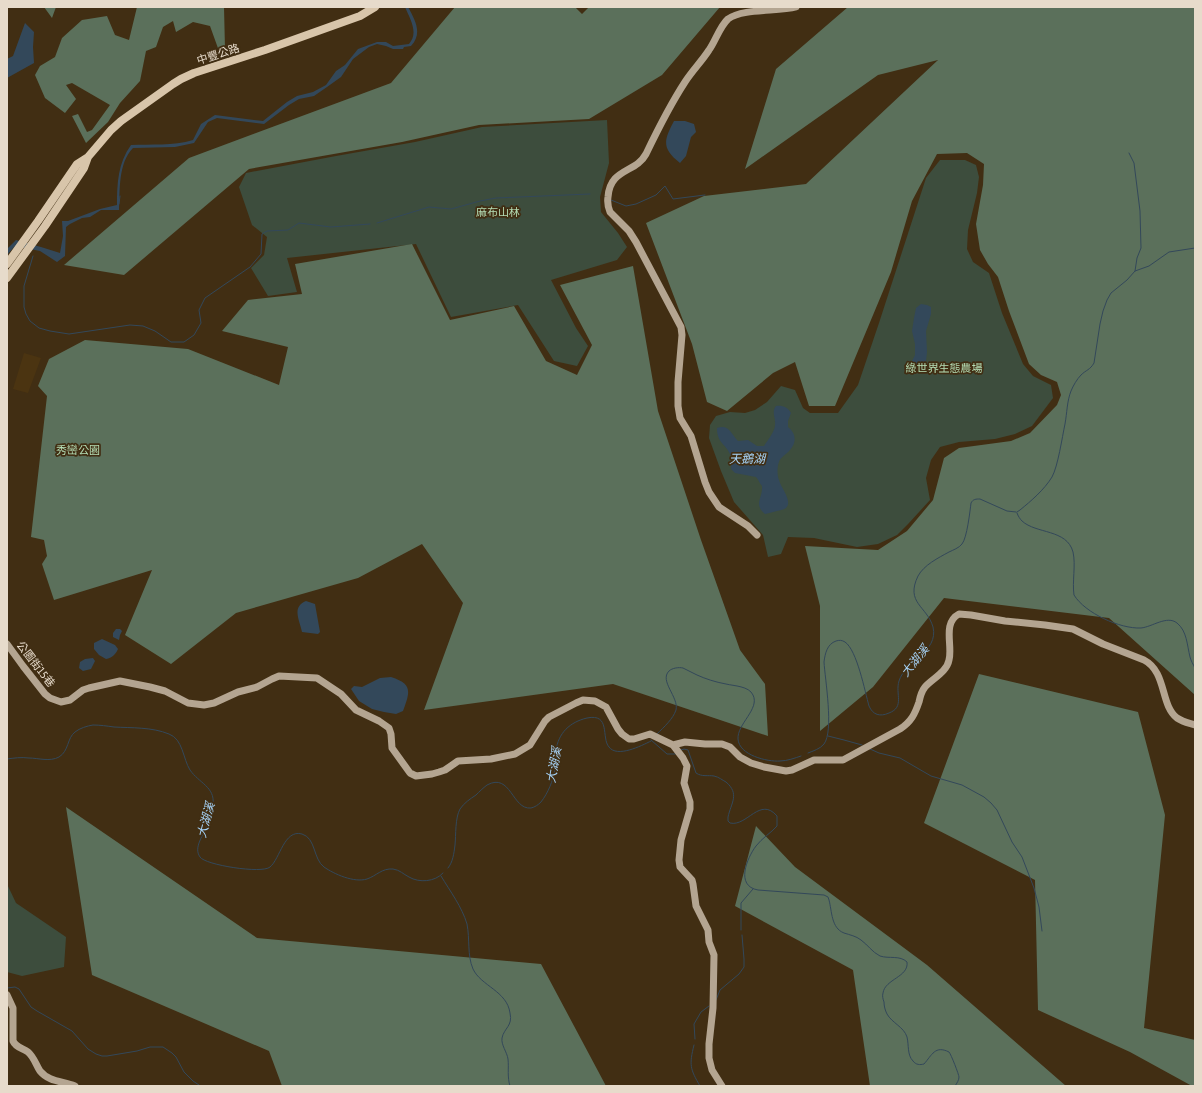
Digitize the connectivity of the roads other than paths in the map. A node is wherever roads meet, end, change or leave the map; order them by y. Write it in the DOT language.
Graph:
graph roads {
  1 [pos="375,7"];
  2 [pos="796,7"];
  3 [pos="88,157"];
  4 [pos="24,247"];
  5 [pos="7,264"];
  6 [pos="7,278"];
  7 [pos="757,535"];
  8 [pos="7,644"];
  9 [pos="1195,725"];
  10 [pos="673,745"];
  11 [pos="7,995"];
  12 [pos="75,1086"];
  13 [pos="722,1086"];
  1 -- 3 [label="main road, 中豐公路"];
  2 -- 7 [label="street"];
  3 -- 4 [label="main road, 中豐公路"];
  3 -- 4 [label="main road, 中豐公路"];
  4 -- 5 [label="main road"];
  4 -- 6 [label="main road"];
  8 -- 10 [label="street, 公園街15巷"];
  9 -- 10 [label="street"];
  10 -- 13 [label="street"];
  11 -- 12 [label="street"];
}
